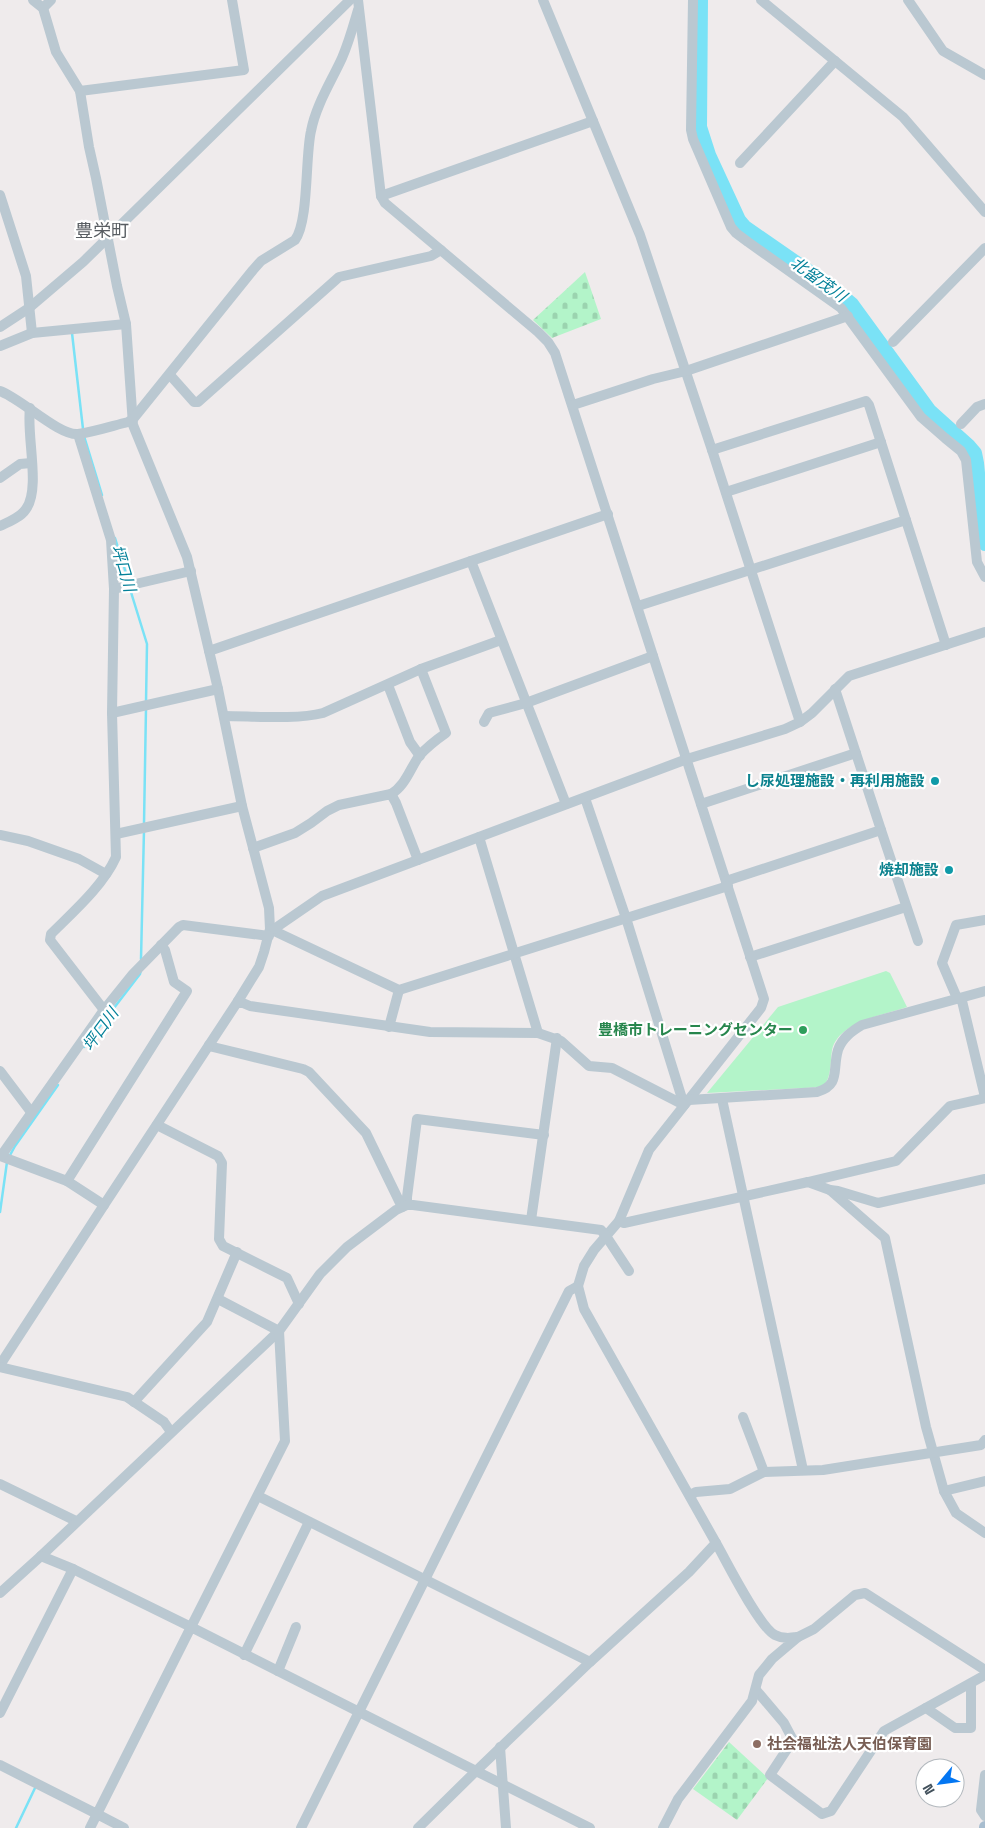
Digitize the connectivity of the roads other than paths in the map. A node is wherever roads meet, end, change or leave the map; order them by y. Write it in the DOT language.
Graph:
graph roads {
  1 [pos="33,0"];
  2 [pos="51,0"];
  3 [pos="232,0"];
  4 [pos="543,0"];
  5 [pos="693,0"];
  6 [pos="761,0"];
  7 [pos="908,0"];
  8 [pos="356,2"];
  9 [pos="43,8"];
  10 [pos="835,61"];
  11 [pos="985,75"];
  12 [pos="80,91"];
  13 [pos="594,121"];
  14 [pos="740,163"];
  15 [pos="0,196"];
  16 [pos="381,196"];
  17 [pos="985,212"];
  18 [pos="108,237"];
  19 [pos="985,248"];
  20 [pos="441,250"];
  21 [pos="29,308"];
  22 [pos="848,316"];
  23 [pos="126,324"];
  24 [pos="0,327"];
  25 [pos="32,333"];
  26 [pos="893,342"];
  27 [pos="0,346"];
  28 [pos="686,371"];
  29 [pos="170,375"];
  30 [pos="0,391"];
  31 [pos="985,404"];
  32 [pos="573,405"];
  33 [pos="30,408"];
  34 [pos="133,419"];
  35 [pos="961,424"];
  36 [pos="78,434"];
  37 [pos="881,442"];
  38 [pos="712,450"];
  39 [pos="31,463"];
  40 [pos="0,478"];
  41 [pos="726,492"];
  42 [pos="608,514"];
  43 [pos="906,520"];
  44 [pos="1,522"];
  45 [pos="471,561"];
  46 [pos="750,569"];
  47 [pos="190,571"];
  48 [pos="985,577"];
  49 [pos="114,589"];
  50 [pos="638,606"];
  51 [pos="985,632"];
  52 [pos="501,640"];
  53 [pos="946,645"];
  54 [pos="209,651"];
  55 [pos="653,656"];
  56 [pos="421,669"];
  57 [pos="388,684"];
  58 [pos="218,689"];
  59 [pos="835,689"];
  60 [pos="526,703"];
  61 [pos="112,713"];
  62 [pos="224,716"];
  63 [pos="484,722"];
  64 [pos="800,722"];
  65 [pos="856,753"];
  66 [pos="420,756"];
  67 [pos="687,759"];
  68 [pos="390,794"];
  69 [pos="584,798"];
  70 [pos="566,804"];
  71 [pos="701,804"];
  72 [pos="242,806"];
  73 [pos="881,830"];
  74 [pos="116,834"];
  75 [pos="0,835"];
  76 [pos="480,837"];
  77 [pos="253,848"];
  78 [pos="418,860"];
  79 [pos="106,874"];
  80 [pos="727,884"];
  81 [pos="906,907"];
  82 [pos="626,918"];
  83 [pos="985,920"];
  84 [pos="271,931"];
  85 [pos="918,941"];
  86 [pos="161,945"];
  87 [pos="515,954"];
  88 [pos="750,957"];
  89 [pos="399,990"];
  90 [pos="985,991"];
  91 [pos="957,998"];
  92 [pos="238,1001"];
  93 [pos="104,1010"];
  94 [pos="389,1026"];
  95 [pos="538,1033"];
  96 [pos="557,1038"];
  97 [pos="209,1045"];
  98 [pos="0,1071"];
  99 [pos="985,1098"];
  100 [pos="722,1099"];
  101 [pos="686,1102"];
  102 [pos="31,1112"];
  103 [pos="156,1125"];
  104 [pos="544,1135"];
  105 [pos="4,1158"];
  106 [pos="985,1179"];
  107 [pos="66,1181"];
  108 [pos="808,1182"];
  109 [pos="830,1190"];
  110 [pos="744,1195"];
  111 [pos="104,1205"];
  112 [pos="404,1206"];
  113 [pos="531,1220"];
  114 [pos="619,1222"];
  115 [pos="606,1236"];
  116 [pos="237,1252"];
  117 [pos="629,1271"];
  118 [pos="578,1286"];
  119 [pos="218,1299"];
  120 [pos="299,1304"];
  121 [pos="279,1331"];
  122 [pos="0,1366"];
  123 [pos="134,1402"];
  124 [pos="743,1417"];
  125 [pos="171,1432"];
  126 [pos="985,1440"];
  127 [pos="932,1452"];
  128 [pos="803,1470"];
  129 [pos="764,1472"];
  130 [pos="985,1481"];
  131 [pos="0,1484"];
  132 [pos="944,1491"];
  133 [pos="690,1495"];
  134 [pos="258,1496"];
  135 [pos="76,1521"];
  136 [pos="309,1522"];
  137 [pos="985,1533"];
  138 [pos="716,1543"];
  139 [pos="41,1556"];
  140 [pos="72,1569"];
  141 [pos="425,1579"];
  142 [pos="0,1593"];
  143 [pos="191,1627"];
  144 [pos="296,1627"];
  145 [pos="798,1637"];
  146 [pos="244,1655"];
  147 [pos="590,1662"];
  148 [pos="985,1670"];
  149 [pos="278,1671"];
  150 [pos="985,1675"];
  151 [pos="971,1684"];
  152 [pos="756,1690"];
  153 [pos="926,1708"];
  154 [pos="359,1712"];
  155 [pos="0,1713"];
  156 [pos="500,1747"];
  157 [pos="0,1765"];
  158 [pos="476,1771"];
  159 [pos="985,1775"];
  160 [pos="501,1784"];
  161 [pos="97,1814"];
  162 [pos="985,1816"];
  163 [pos="90,1828"];
  164 [pos="124,1828"];
  165 [pos="301,1828"];
  166 [pos="418,1828"];
  167 [pos="506,1828"];
  168 [pos="590,1828"];
  169 [pos="663,1828"];
  1 -- 9 [label="street"];
  2 -- 9 [label="street"];
  3 -- 12 [label="street"];
  4 -- 13 [label="street"];
  5 -- 22 [label="street"];
  6 -- 10 [label="street"];
  7 -- 11 [label="street"];
  8 -- 16 [label="street"];
  8 -- 18 [label="street"];
  8 -- 29 [label="street"];
  9 -- 12 [label="street"];
  10 -- 14 [label="street"];
  10 -- 17 [label="street"];
  12 -- 18 [label="street"];
  13 -- 16 [label="street"];
  13 -- 28 [label="street"];
  15 -- 21 [label="street"];
  16 -- 20 [label="street"];
  18 -- 21 [label="street"];
  18 -- 23 [label="street"];
  19 -- 26 [label="street"];
  20 -- 29 [label="street"];
  20 -- 32 [label="street"];
  21 -- 24 [label="street"];
  21 -- 25 [label="street"];
  22 -- 28 [label="street"];
  22 -- 48 [label="street"];
  23 -- 25 [label="street"];
  23 -- 34 [label="street"];
  25 -- 27 [label="street"];
  28 -- 32 [label="street"];
  28 -- 38 [label="street"];
  29 -- 34 [label="street"];
  30 -- 33 [label="street"];
  31 -- 35 [label="street"];
  32 -- 42 [label="street"];
  33 -- 36 [label="street"];
  33 -- 39 [label="street"];
  34 -- 36 [label="street"];
  34 -- 47 [label="street"];
  36 -- 49 [label="street"];
  37 -- 38 [label="street"];
  37 -- 41 [label="street"];
  37 -- 43 [label="street"];
  38 -- 41 [label="street"];
  39 -- 40 [label="street"];
  39 -- 44 [label="street"];
  41 -- 46 [label="street"];
  42 -- 45 [label="street"];
  42 -- 50 [label="street"];
  43 -- 46 [label="street"];
  43 -- 53 [label="street"];
  45 -- 52 [label="street"];
  45 -- 54 [label="street"];
  46 -- 50 [label="street"];
  46 -- 64 [label="street"];
  47 -- 49 [label="street"];
  47 -- 54 [label="street"];
  49 -- 61 [label="street"];
  50 -- 55 [label="street"];
  51 -- 53 [label="street"];
  52 -- 56 [label="street"];
  52 -- 60 [label="street"];
  53 -- 59 [label="street"];
  54 -- 58 [label="street"];
  55 -- 60 [label="street"];
  55 -- 67 [label="street"];
  56 -- 57 [label="street"];
  56 -- 66 [label="street"];
  57 -- 62 [label="street"];
  57 -- 66 [label="street"];
  58 -- 61 [label="street"];
  58 -- 62 [label="street"];
  59 -- 64 [label="street"];
  59 -- 65 [label="street"];
  60 -- 63 [label="street"];
  60 -- 70 [label="street"];
  61 -- 74 [label="street"];
  62 -- 72 [label="street"];
  64 -- 67 [label="street"];
  65 -- 71 [label="street"];
  65 -- 73 [label="street"];
  66 -- 68 [label="street"];
  67 -- 69 [label="street"];
  67 -- 71 [label="street"];
  68 -- 77 [label="street"];
  68 -- 78 [label="street"];
  69 -- 70 [label="street"];
  69 -- 82 [label="street"];
  70 -- 76 [label="street"];
  71 -- 80 [label="street"];
  72 -- 74 [label="street"];
  72 -- 77 [label="street"];
  73 -- 80 [label="street"];
  73 -- 81 [label="street"];
  74 -- 79 [label="street"];
  75 -- 79 [label="street"];
  76 -- 78 [label="street"];
  76 -- 87 [label="street"];
  77 -- 84 [label="street"];
  78 -- 84 [label="street"];
  79 -- 93 [label="street"];
  80 -- 82 [label="street"];
  80 -- 88 [label="street"];
  81 -- 85 [label="street"];
  81 -- 88 [label="street"];
  82 -- 87 [label="street"];
  82 -- 101 [label="street"];
  83 -- 91 [label="street"];
  84 -- 86 [label="street"];
  84 -- 89 [label="street"];
  84 -- 92 [label="street"];
  86 -- 93 [label="street"];
  86 -- 107 [label="street"];
  87 -- 89 [label="street"];
  87 -- 95 [label="street"];
  88 -- 101 [label="street"];
  89 -- 94 [label="street"];
  90 -- 91 [label="street"];
  91 -- 99 [label="street"];
  91 -- 100 [label="street"];
  92 -- 94 [label="street"];
  92 -- 97 [label="street"];
  93 -- 102 [label="street"];
  94 -- 95 [label="street"];
  95 -- 96 [label="street"];
  96 -- 101 [label="street"];
  96 -- 104 [label="street"];
  97 -- 103 [label="street"];
  97 -- 112 [label="street"];
  98 -- 102 [label="street"];
  99 -- 108 [label="street"];
  100 -- 101 [label="street"];
  100 -- 110 [label="street"];
  101 -- 114 [label="street"];
  102 -- 105 [label="street"];
  103 -- 111 [label="street"];
  103 -- 116 [label="street"];
  104 -- 112 [label="street"];
  104 -- 113 [label="street"];
  105 -- 107 [label="street"];
  106 -- 109 [label="street"];
  107 -- 111 [label="street"];
  108 -- 109 [label="street"];
  108 -- 110 [label="street"];
  109 -- 127 [label="street"];
  110 -- 114 [label="street"];
  110 -- 128 [label="street"];
  111 -- 122 [label="street"];
  112 -- 113 [label="street"];
  112 -- 120 [label="street"];
  113 -- 115 [label="street"];
  114 -- 115 [label="street"];
  115 -- 117 [label="street"];
  115 -- 118 [label="street"];
  116 -- 119 [label="street"];
  116 -- 120 [label="street"];
  118 -- 133 [label="street"];
  118 -- 141 [label="street"];
  119 -- 121 [label="street"];
  119 -- 123 [label="street"];
  120 -- 121 [label="street"];
  121 -- 125 [label="street"];
  121 -- 134 [label="street"];
  122 -- 123 [label="street"];
  123 -- 125 [label="street"];
  124 -- 129 [label="street"];
  125 -- 135 [label="street"];
  126 -- 127 [label="street"];
  127 -- 128 [label="street"];
  127 -- 132 [label="street"];
  128 -- 129 [label="street"];
  129 -- 133 [label="street"];
  130 -- 132 [label="street"];
  131 -- 135 [label="street"];
  132 -- 137 [label="street"];
  133 -- 138 [label="street"];
  134 -- 136 [label="street"];
  134 -- 143 [label="street"];
  135 -- 139 [label="street"];
  136 -- 141 [label="street"];
  136 -- 146 [label="street"];
  138 -- 145 [label="street"];
  138 -- 147 [label="street"];
  139 -- 140 [label="street"];
  139 -- 142 [label="street"];
  140 -- 143 [label="street"];
  140 -- 155 [label="street"];
  141 -- 147 [label="street"];
  141 -- 154 [label="street"];
  143 -- 146 [label="street"];
  143 -- 161 [label="street"];
  144 -- 149 [label="street"];
  145 -- 148 [label="street"];
  145 -- 152 [label="street"];
  146 -- 149 [label="street"];
  147 -- 156 [label="street"];
  149 -- 154 [label="street"];
  150 -- 151 [label="street"];
  151 -- 153 [label="street"];
  151 -- 153 [label="street"];
  152 -- 153 [label="street"];
  152 -- 169 [label="street"];
  154 -- 158 [label="street"];
  154 -- 165 [label="street"];
  156 -- 158 [label="street"];
  156 -- 160 [label="street"];
  157 -- 161 [label="street"];
  158 -- 160 [label="street"];
  158 -- 166 [label="street"];
  159 -- 162 [label="street"];
  160 -- 167 [label="street"];
  160 -- 168 [label="street"];
  161 -- 163 [label="street"];
  161 -- 164 [label="street"];
}
